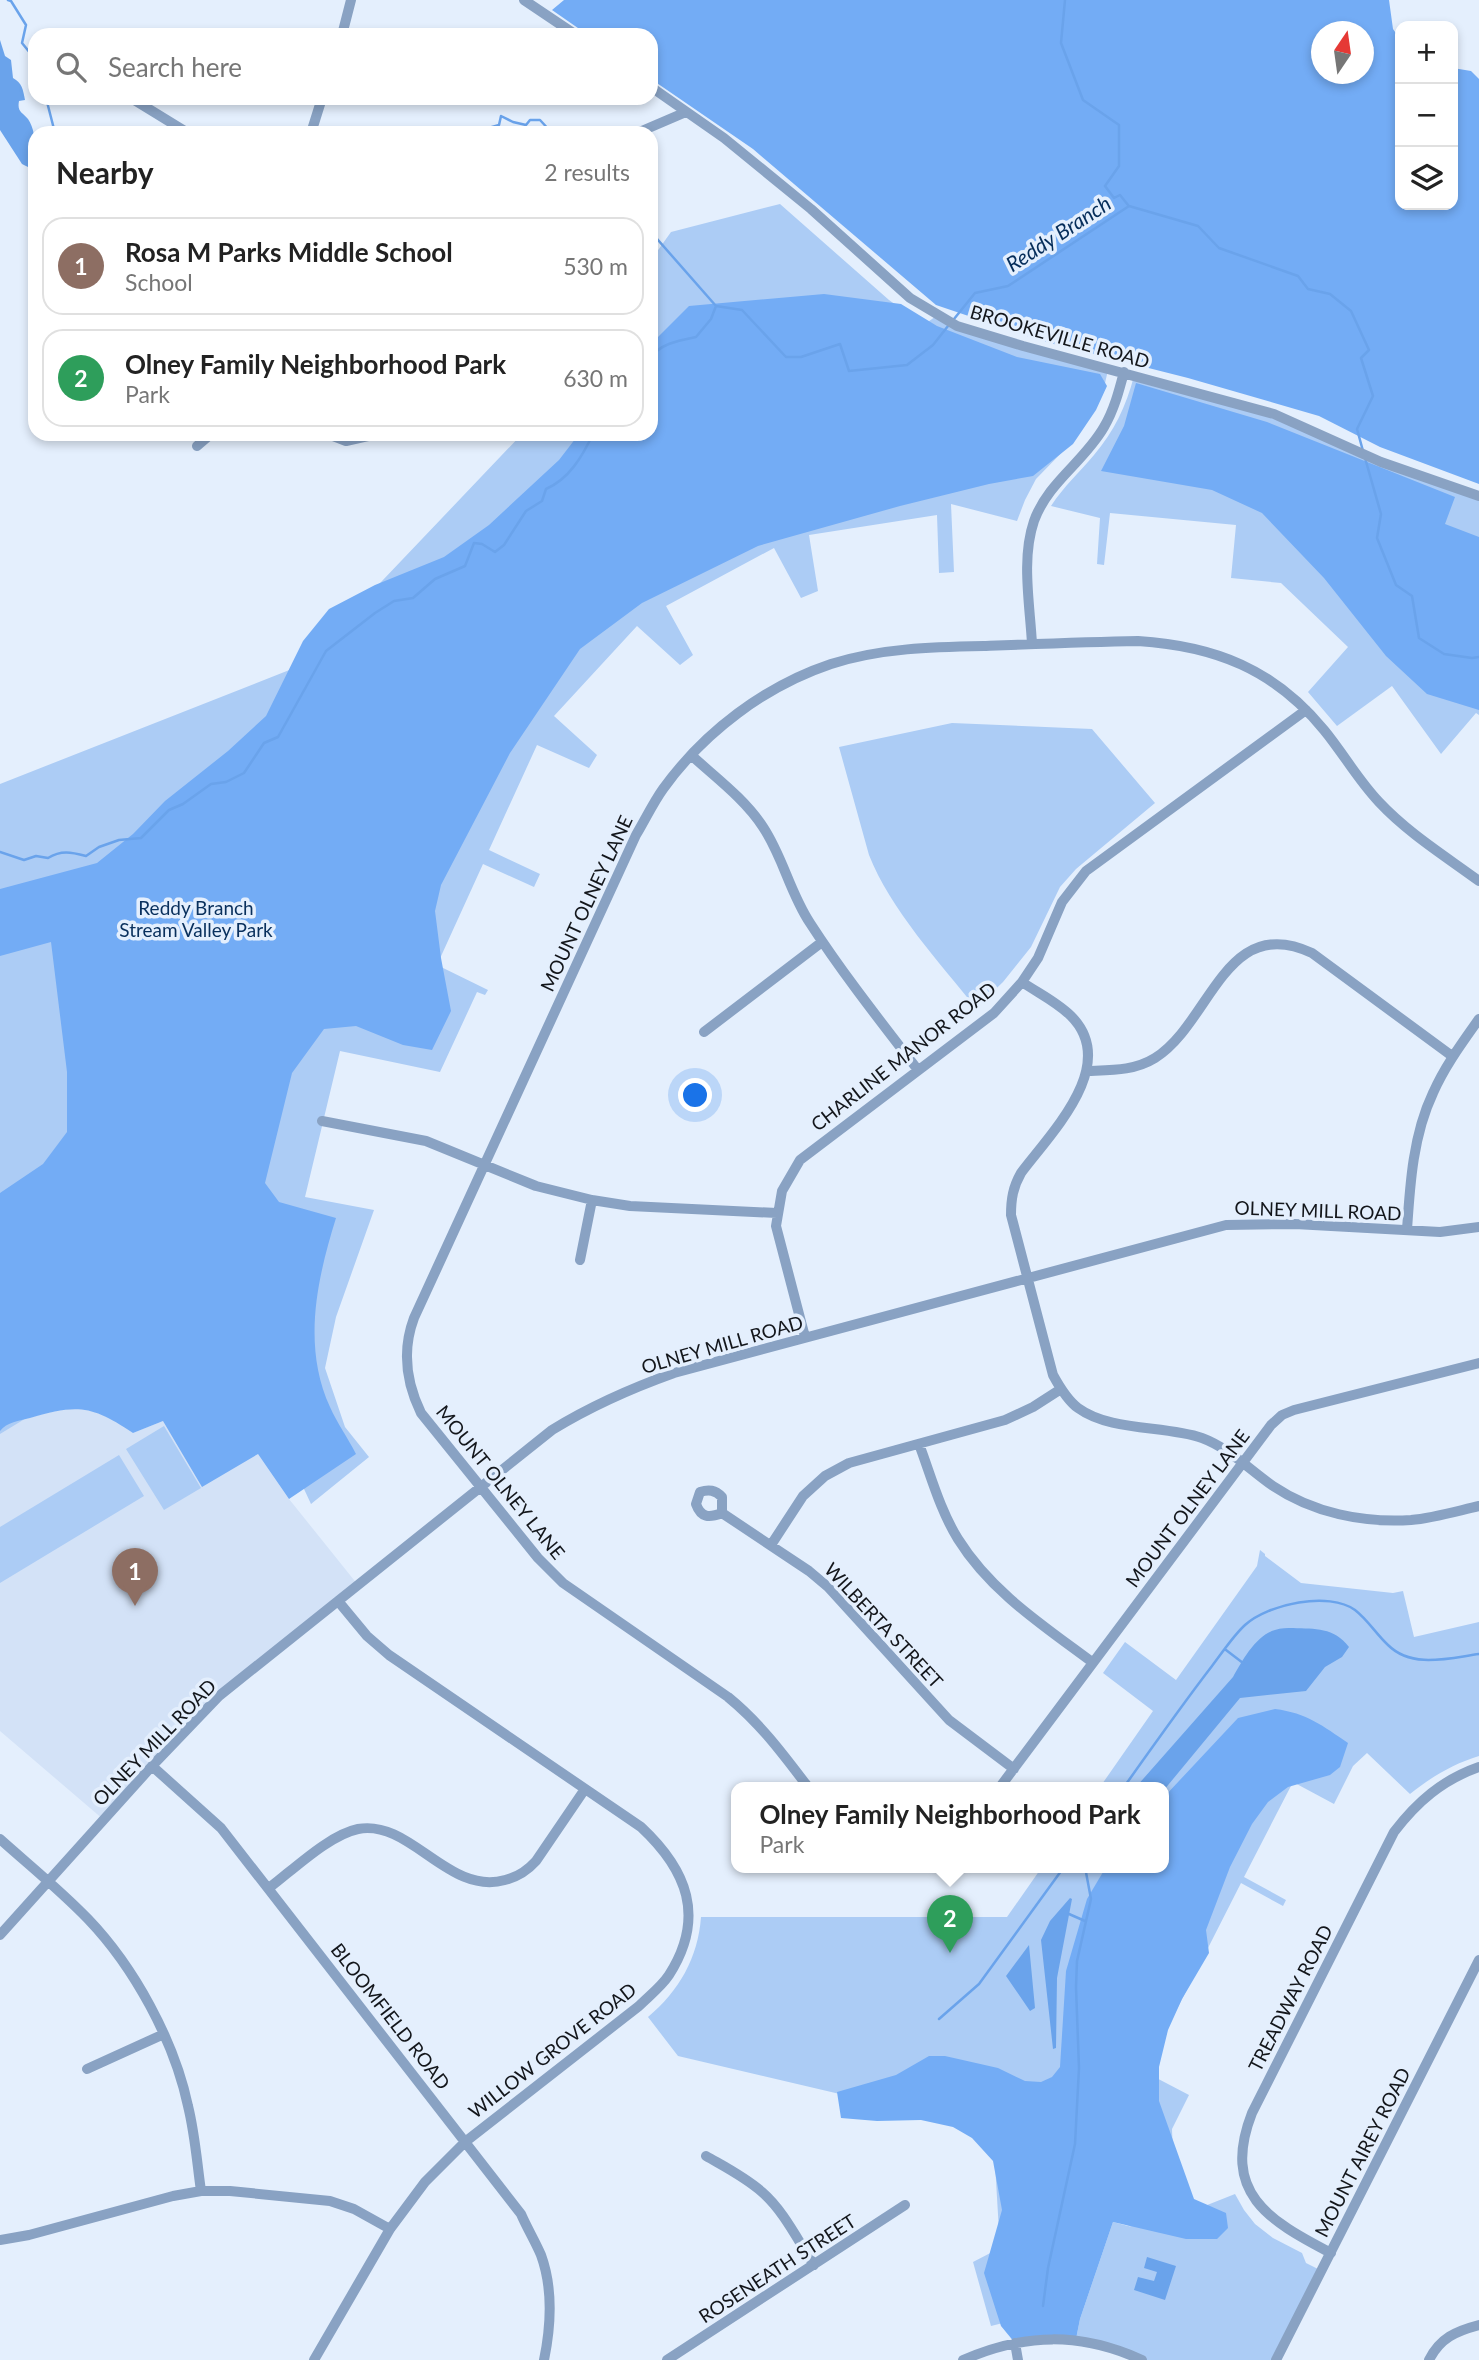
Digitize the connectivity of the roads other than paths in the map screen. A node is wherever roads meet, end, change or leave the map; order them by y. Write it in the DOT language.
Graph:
graph roads {
  1 [pos="351,0"];
  2 [pos="524,0"];
  3 [pos="344,28"];
  4 [pos="566,28"];
  5 [pos="658,92"];
  6 [pos="142,105"];
  7 [pos="320,105"];
  8 [pos="686,112"];
  9 [pos="177,126"];
  10 [pos="313,126"];
  11 [pos="653,126"];
  12 [pos="1124,372"];
  13 [pos="203,441"];
  14 [pos="197,446"];
  15 [pos="1479,496"];
  16 [pos="1032,644"];
  17 [pos="1307,710"];
  18 [pos="691,755"];
  19 [pos="1479,881"];
  20 [pos="822,942"];
  21 [pos="1022,982"];
  22 [pos="1479,1019"];
  23 [pos="704,1032"];
  24 [pos="1452,1056"];
  25 [pos="918,1070"];
  26 [pos="1087,1071"];
  27 [pos="322,1121"];
  28 [pos="484,1163"];
  29 [pos="592,1200"];
  30 [pos="777,1213"];
  31 [pos="1479,1227"];
  32 [pos="1407,1230"];
  33 [pos="580,1260"];
  34 [pos="1027,1278"];
  35 [pos="805,1337"];
  36 [pos="1479,1363"];
  37 [pos="1061,1389"];
  38 [pos="919,1444"];
  39 [pos="1243,1462"];
  40 [pos="480,1487"];
  41 [pos="1479,1506"];
  42 [pos="722,1513"];
  43 [pos="771,1545"];
  44 [pos="338,1601"];
  45 [pos="1092,1662"];
  46 [pos="152,1766"];
  47 [pos="1479,1767"];
  48 [pos="1014,1769"];
  49 [pos="804,1782"];
  50 [pos="1004,1782"];
  51 [pos="585,1789"];
  52 [pos="0,1839"];
  53 [pos="48,1882"];
  54 [pos="269,1888"];
  55 [pos="0,1935"];
  56 [pos="1479,1960"];
  57 [pos="164,2034"];
  58 [pos="87,2069"];
  59 [pos="465,2142"];
  60 [pos="706,2156"];
  61 [pos="201,2191"];
  62 [pos="905,2204"];
  63 [pos="390,2230"];
  64 [pos="0,2240"];
  65 [pos="1331,2253"];
  66 [pos="814,2265"];
  67 [pos="1479,2325"];
  68 [pos="1016,2343"];
  69 [pos="314,2360"];
  70 [pos="544,2360"];
  71 [pos="667,2360"];
  72 [pos="963,2360"];
  73 [pos="1018,2360"];
  74 [pos="1142,2360"];
  75 [pos="1276,2360"];
  76 [pos="1429,2360"];
  1 -- 3 [label="street"];
  2 -- 4 [label="street"];
  5 -- 8 [label="street, BROOKEVILLE ROAD"];
  6 -- 9 [label="street"];
  7 -- 10 [label="street"];
  8 -- 11 [label="street"];
  8 -- 12 [label="street, BROOKEVILLE ROAD"];
  12 -- 15 [label="street, BROOKEVILLE ROAD"];
  12 -- 16 [label="street"];
  13 -- 14 [label="street"];
  16 -- 17 [label="street, MOUNT OLNEY LANE"];
  16 -- 18 [label="street, MOUNT OLNEY LANE"];
  17 -- 19 [label="street, MOUNT OLNEY LANE"];
  17 -- 21 [label="street, CHARLINE MANOR ROAD"];
  18 -- 20 [label="street"];
  18 -- 28 [label="street, MOUNT OLNEY LANE"];
  20 -- 23 [label="street"];
  20 -- 25 [label="street"];
  21 -- 25 [label="street, CHARLINE MANOR ROAD"];
  21 -- 26 [label="street"];
  22 -- 24 [label="street"];
  24 -- 26 [label="street"];
  24 -- 32 [label="street"];
  25 -- 30 [label="street, CHARLINE MANOR ROAD"];
  26 -- 34 [label="street"];
  27 -- 28 [label="street"];
  28 -- 29 [label="street"];
  28 -- 40 [label="street, MOUNT OLNEY LANE"];
  29 -- 30 [label="street"];
  29 -- 33 [label="street"];
  30 -- 35 [label="street, CHARLINE MANOR ROAD"];
  31 -- 32 [label="street, OLNEY MILL ROAD"];
  32 -- 34 [label="street, OLNEY MILL ROAD"];
  34 -- 35 [label="street, OLNEY MILL ROAD"];
  34 -- 37 [label="street"];
  35 -- 40 [label="street, OLNEY MILL ROAD"];
  36 -- 39 [label="street, MOUNT OLNEY LANE"];
  37 -- 38 [label="street"];
  37 -- 39 [label="street"];
  38 -- 43 [label="street"];
  38 -- 45 [label="street"];
  39 -- 41 [label="street"];
  39 -- 45 [label="street, MOUNT OLNEY LANE"];
  40 -- 44 [label="street, OLNEY MILL ROAD"];
  40 -- 49 [label="street, MOUNT OLNEY LANE"];
  42 -- 43 [label="street, WILBERTA STREET"];
  43 -- 48 [label="street, WILBERTA STREET"];
  44 -- 46 [label="street, OLNEY MILL ROAD"];
  44 -- 51 [label="street, WILLOW GROVE ROAD"];
  45 -- 48 [label="street, MOUNT OLNEY LANE"];
  46 -- 53 [label="street, OLNEY MILL ROAD"];
  46 -- 54 [label="street, BLOOMFIELD ROAD"];
  47 -- 65 [label="street, TREADWAY ROAD"];
  48 -- 50 [label="street, MOUNT OLNEY LANE"];
  51 -- 54 [label="street"];
  51 -- 59 [label="street, WILLOW GROVE ROAD"];
  52 -- 53 [label="street"];
  53 -- 55 [label="street, OLNEY MILL ROAD"];
  53 -- 57 [label="street"];
  54 -- 59 [label="street, BLOOMFIELD ROAD"];
  56 -- 65 [label="street, MOUNT AIREY ROAD"];
  57 -- 58 [label="street"];
  57 -- 61 [label="street"];
  59 -- 63 [label="street, WILLOW GROVE ROAD"];
  59 -- 70 [label="street, BLOOMFIELD ROAD"];
  60 -- 66 [label="street"];
  61 -- 63 [label="street"];
  61 -- 64 [label="street"];
  62 -- 66 [label="street, ROSENEATH STREET"];
  63 -- 69 [label="street, WILLOW GROVE ROAD"];
  65 -- 75 [label="street, MOUNT AIREY ROAD"];
  66 -- 71 [label="street, ROSENEATH STREET"];
  67 -- 76 [label="street"];
  68 -- 72 [label="street"];
  68 -- 73 [label="street"];
  68 -- 74 [label="street"];
}
